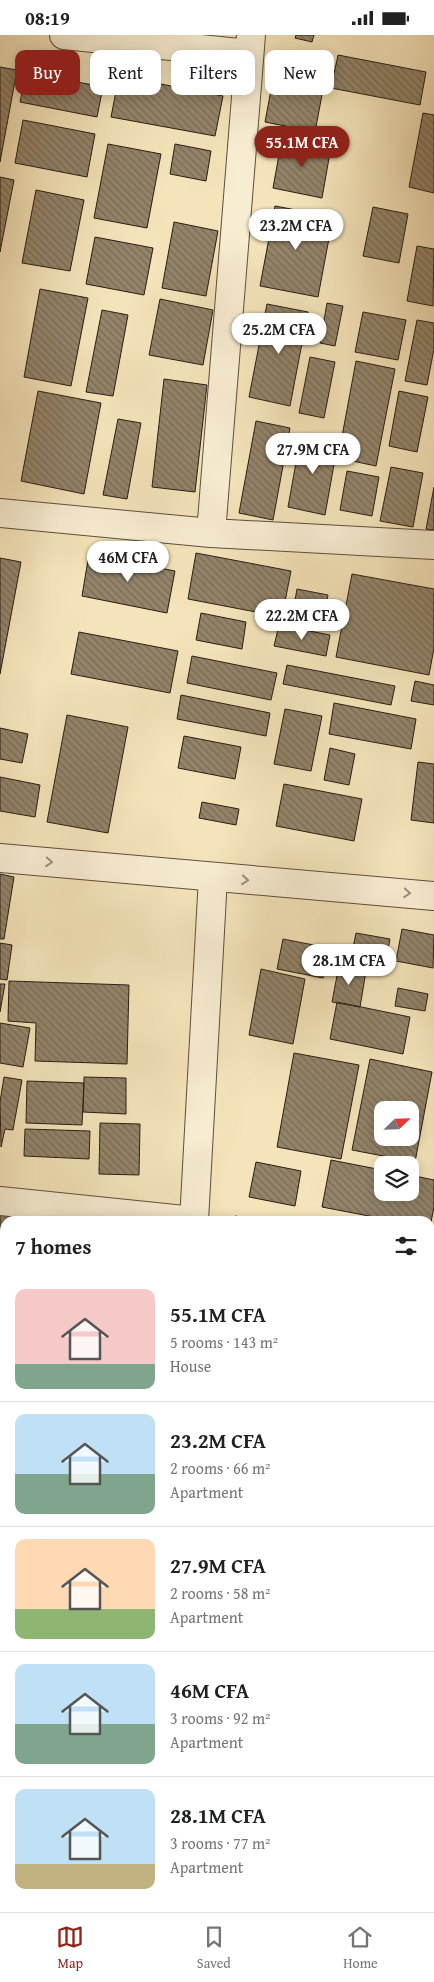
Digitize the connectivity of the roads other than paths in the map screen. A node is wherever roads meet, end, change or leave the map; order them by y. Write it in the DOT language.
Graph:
graph roads {
  1 [pos="64,35"];
  2 [pos="250,45"];
  3 [pos="0,513"];
  4 [pos="211,533"];
  5 [pos="434,545"];
  6 [pos="0,858"];
  7 [pos="213,877"];
  8 [pos="434,896"];
  9 [pos="0,1201"];
  10 [pos="146,1216"];
  11 [pos="194,1216"];
  1 -- 2 [label="street"];
  2 -- 4 [label="street"];
  3 -- 4 [label="street"];
  4 -- 5 [label="street"];
  6 -- 7 [label="street, one-way"];
  7 -- 8 [label="street, one-way"];
  7 -- 11 [label="street"];
  9 -- 10 [label="street"];
}
